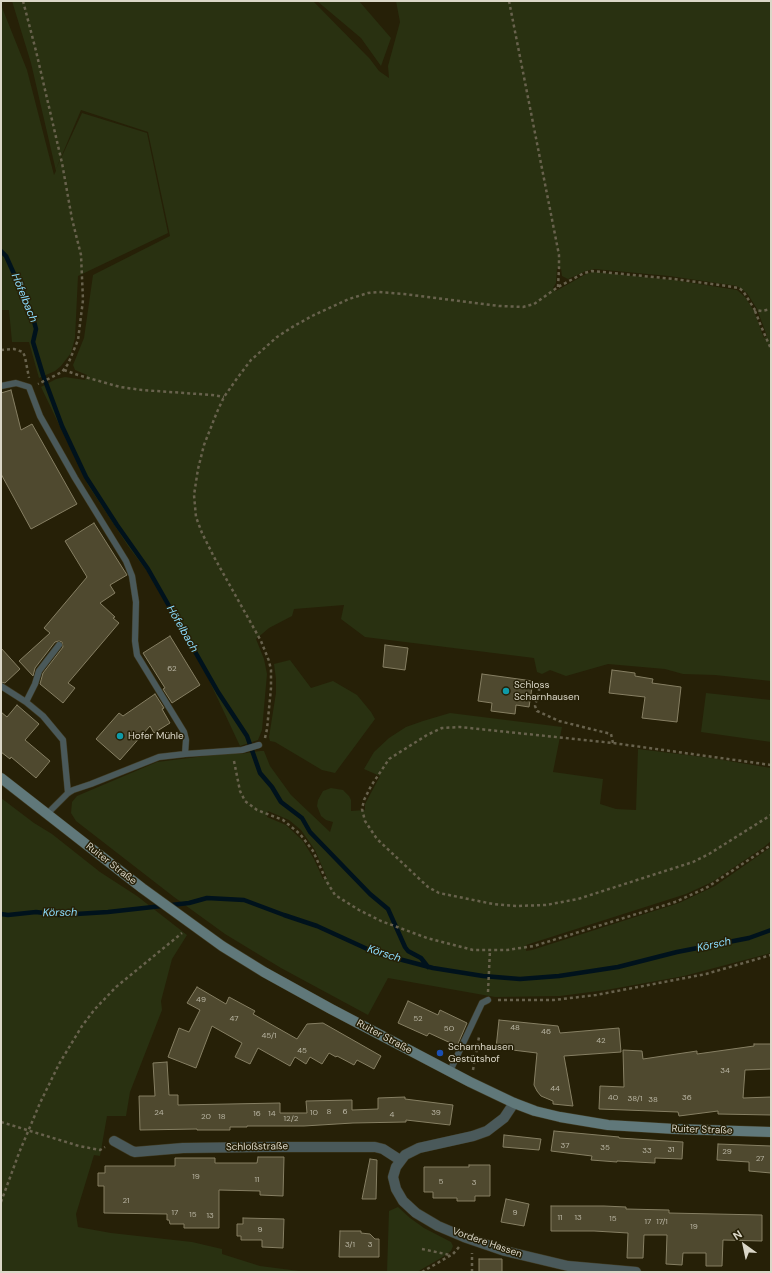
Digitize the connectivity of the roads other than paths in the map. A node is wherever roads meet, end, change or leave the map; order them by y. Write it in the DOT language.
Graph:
graph roads {
  1 [pos="1,386"];
  2 [pos="58,645"];
  3 [pos="1,686"];
  4 [pos="26,702"];
  5 [pos="261,743"];
  6 [pos="185,754"];
  7 [pos="1,778"];
  8 [pos="68,793"];
  9 [pos="48,813"];
  10 [pos="488,1000"];
  11 [pos="450,1071"];
  12 [pos="514,1103"];
  13 [pos="771,1132"];
  14 [pos="114,1141"];
  15 [pos="400,1160"];
  16 [pos="636,1272"];
  1 -- 6 [label="lane"];
  2 -- 4 [label="lane"];
  3 -- 4 [label="lane"];
  4 -- 8 [label="lane"];
  5 -- 6 [label="lane"];
  6 -- 8 [label="lane"];
  7 -- 9 [label="main road, Ruiter Straße"];
  8 -- 9 [label="lane"];
  9 -- 11 [label="main road, Ruiter Straße"];
  10 -- 11 [label="lane"];
  11 -- 12 [label="main road, Ruiter Straße"];
  12 -- 13 [label="main road, Ruiter Straße"];
  12 -- 15 [label="street"];
  14 -- 15 [label="street, Schloßstraße"];
  15 -- 16 [label="street, Vordere Hassen"];
}
